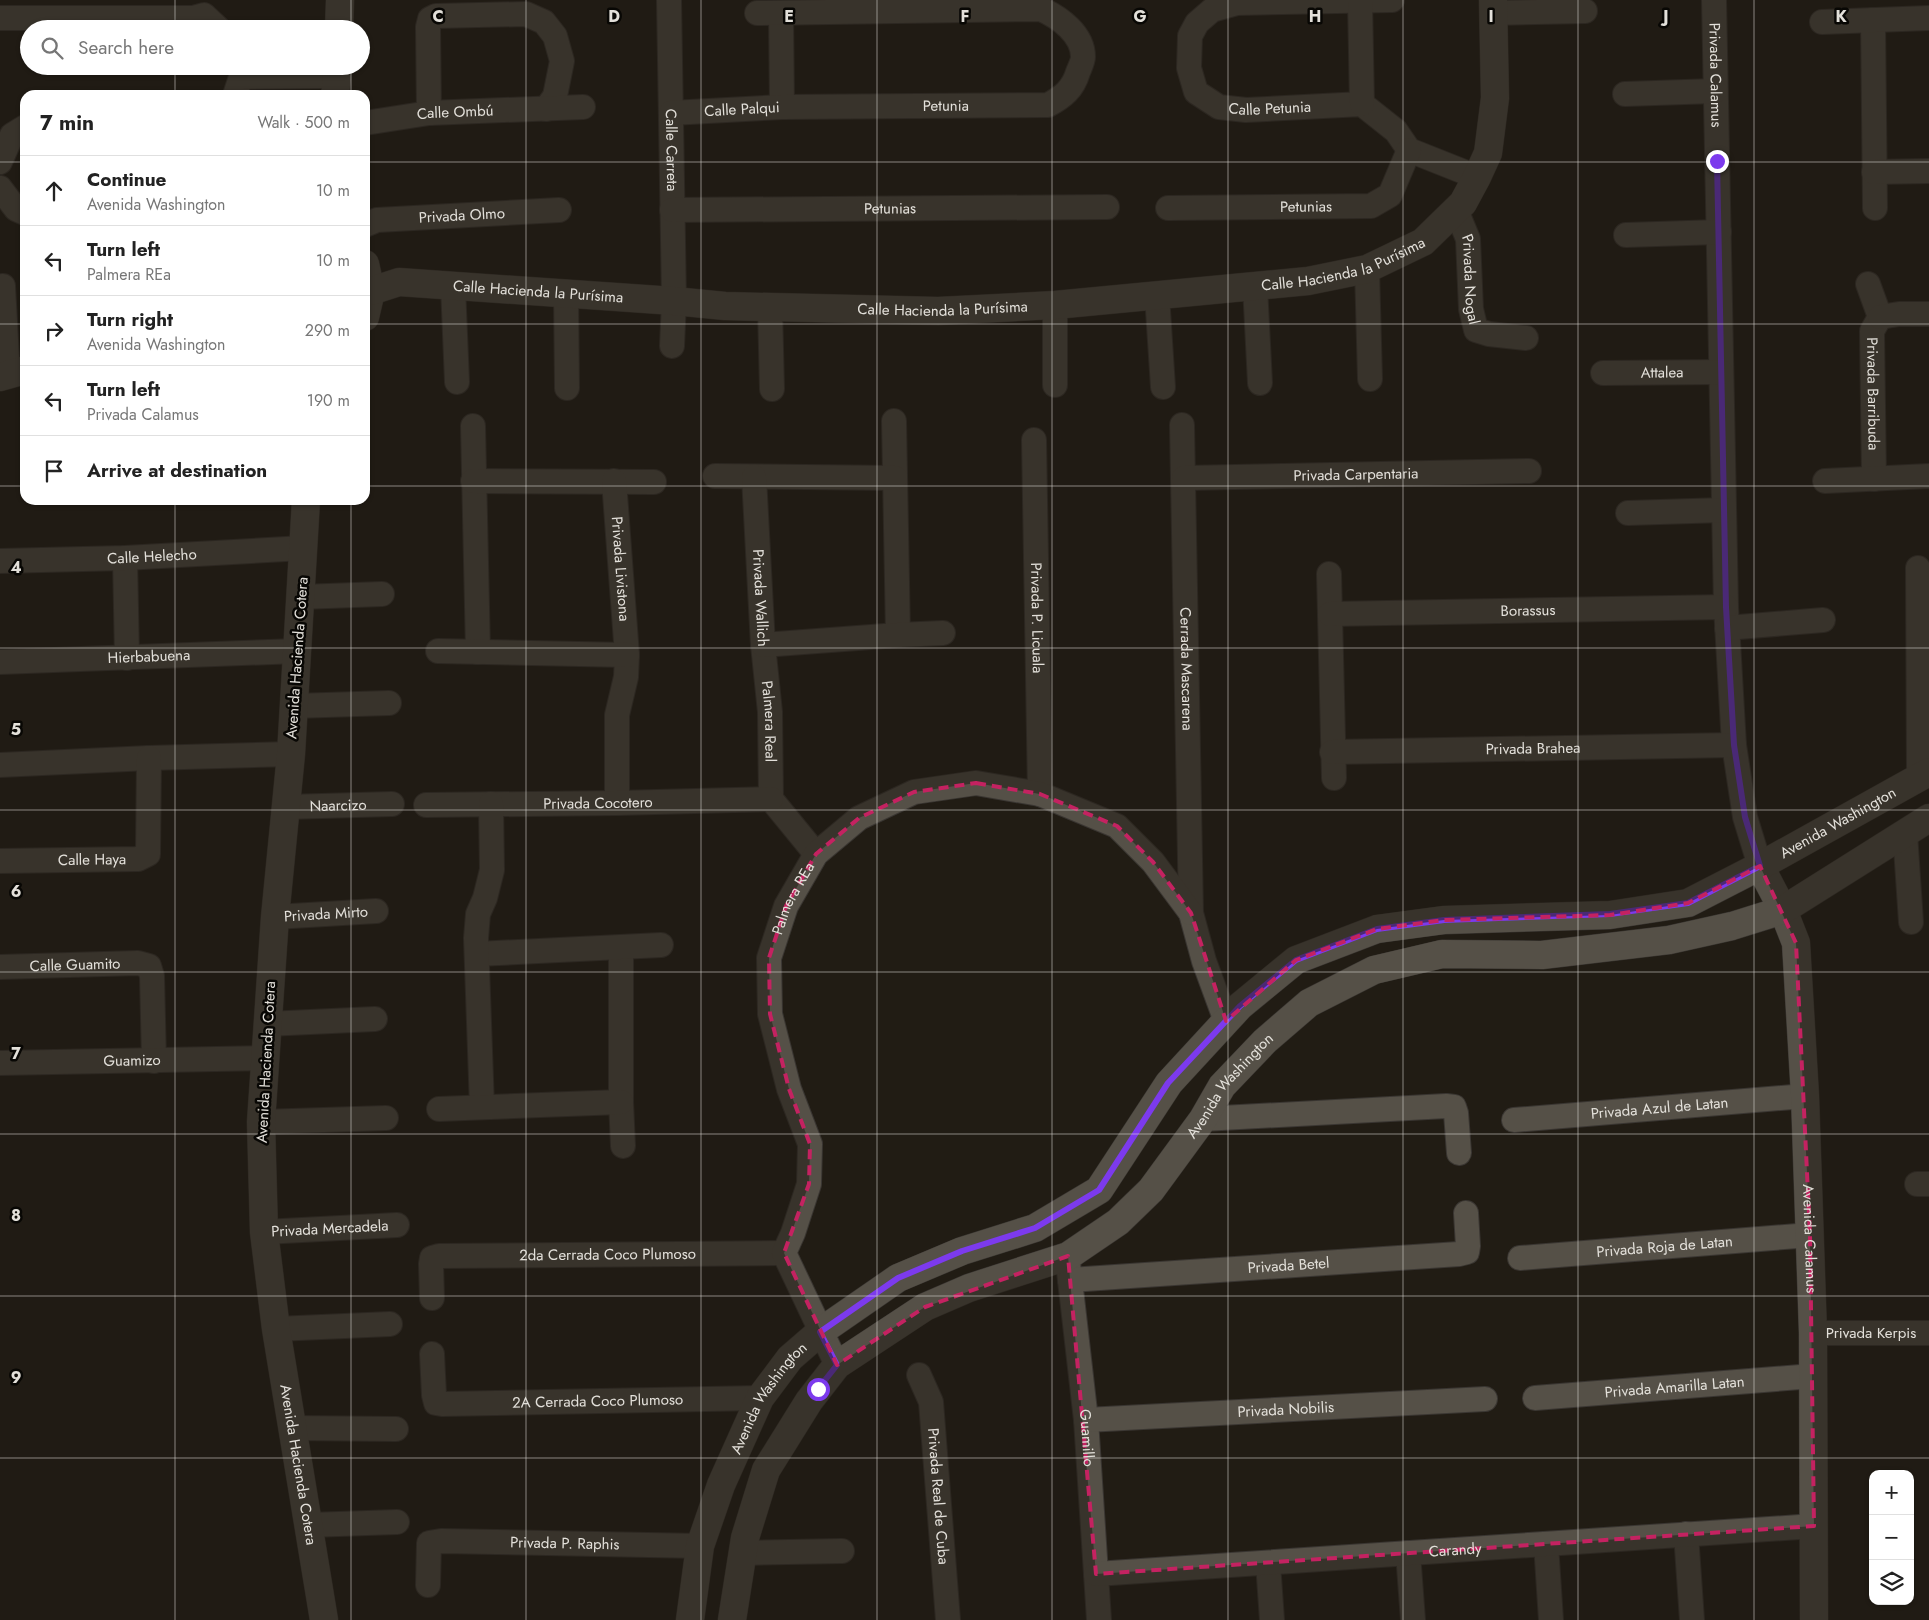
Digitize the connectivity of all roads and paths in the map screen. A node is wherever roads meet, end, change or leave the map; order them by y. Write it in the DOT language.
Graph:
graph roads {
  1 [pos="340,0"];
  2 [pos="669,0"];
  3 [pos="1392,0"];
  4 [pos="1714,0"];
  5 [pos="1360,1"];
  6 [pos="1493,7"];
  7 [pos="1585,11"];
  8 [pos="757,13"];
  9 [pos="781,13"];
  10 [pos="209,15"];
  11 [pos="0,18"];
  12 [pos="1929,18"];
  13 [pos="339,20"];
  14 [pos="1873,20"];
  15 [pos="1822,22"];
  16 [pos="337,79"];
  17 [pos="236,90"];
  18 [pos="1715,91"];
  19 [pos="1625,94"];
  20 [pos="1362,104"];
  21 [pos="583,107"];
  22 [pos="782,107"];
  23 [pos="546,110"];
  24 [pos="428,113"];
  25 [pos="671,113"];
  26 [pos="370,122"];
  27 [pos="0,125"];
  28 [pos="20,126"];
  29 [pos="20,129"];
  30 [pos="1409,150"];
  31 [pos="0,162"];
  32 [pos="1929,171"];
  33 [pos="1874,172"];
  34 [pos="1478,177"];
  35 [pos="0,188"];
  36 [pos="1107,207"];
  37 [pos="1168,208"];
  38 [pos="1875,208"];
  39 [pos="559,210"];
  40 [pos="672,210"];
  41 [pos="1456,210"];
  42 [pos="20,211"];
  43 [pos="370,223"];
  44 [pos="1719,232"];
  45 [pos="1626,235"];
  46 [pos="1367,269"];
  47 [pos="370,278"];
  48 [pos="1868,284"];
  49 [pos="3,286"];
  50 [pos="453,286"];
  51 [pos="1255,286"];
  52 [pos="566,293"];
  53 [pos="1157,295"];
  54 [pos="674,301"];
  55 [pos="1056,305"];
  56 [pos="770,308"];
  57 [pos="1929,314"];
  58 [pos="1880,317"];
  59 [pos="1526,338"];
  60 [pos="672,346"];
  61 [pos="1722,372"];
  62 [pos="1603,373"];
  63 [pos="11,374"];
  64 [pos="1370,380"];
  65 [pos="457,382"];
  66 [pos="1260,383"];
  67 [pos="1055,385"];
  68 [pos="1163,387"];
  69 [pos="567,388"];
  70 [pos="772,389"];
  71 [pos="894,421"];
  72 [pos="1182,425"];
  73 [pos="473,426"];
  74 [pos="1034,440"];
  75 [pos="1529,471"];
  76 [pos="715,476"];
  77 [pos="1929,476"];
  78 [pos="754,477"];
  79 [pos="895,478"];
  80 [pos="1184,478"];
  81 [pos="1874,479"];
  82 [pos="473,481"];
  83 [pos="614,481"];
  84 [pos="1825,481"];
  85 [pos="654,482"];
  86 [pos="306,505"];
  87 [pos="1724,510"];
  88 [pos="1628,513"];
  89 [pos="304,548"];
  90 [pos="125,558"];
  91 [pos="0,561"];
  92 [pos="1918,568"];
  93 [pos="1329,574"];
  94 [pos="382,594"];
  95 [pos="301,597"];
  96 [pos="1330,614"];
  97 [pos="1726,617"];
  98 [pos="1823,620"];
  99 [pos="943,633"];
  100 [pos="898,635"];
  101 [pos="763,645"];
  102 [pos="298,651"];
  103 [pos="438,651"];
  104 [pos="478,652"];
  105 [pos="627,655"];
  106 [pos="127,658"];
  107 [pos="0,662"];
  108 [pos="389,704"];
  109 [pos="294,706"];
  110 [pos="1734,745"];
  111 [pos="1332,752"];
  112 [pos="291,754"];
  113 [pos="149,758"];
  114 [pos="0,765"];
  115 [pos="1924,775"];
  116 [pos="1334,778"];
  117 [pos="1040,794"];
  118 [pos="771,799"];
  119 [pos="617,803"];
  120 [pos="392,804"];
  121 [pos="491,804"];
  122 [pos="426,805"];
  123 [pos="286,807"];
  124 [pos="1929,818"];
  125 [pos="1905,833"];
  126 [pos="816,854"];
  127 [pos="0,861"];
  128 [pos="1760,866"];
  129 [pos="1783,910"];
  130 [pos="376,911"];
  131 [pos="1191,912"];
  132 [pos="275,917"];
  133 [pos="1911,922"];
  134 [pos="661,945"];
  135 [pos="621,948"];
  136 [pos="477,954"];
  137 [pos="0,967"];
  138 [pos="375,1019"];
  139 [pos="1226,1021"];
  140 [pos="267,1024"];
  141 [pos="264,1058"];
  142 [pos="154,1061"];
  143 [pos="0,1064"];
  144 [pos="1805,1096"];
  145 [pos="621,1102"];
  146 [pos="482,1107"];
  147 [pos="439,1109"];
  148 [pos="386,1118"];
  149 [pos="1203,1120"];
  150 [pos="1514,1120"];
  151 [pos="261,1122"];
  152 [pos="623,1146"];
  153 [pos="1459,1152"];
  154 [pos="1466,1213"];
  155 [pos="397,1225"];
  156 [pos="264,1232"];
  157 [pos="1810,1235"];
  158 [pos="784,1253"];
  159 [pos="1520,1258"];
  160 [pos="1069,1268"];
  161 [pos="432,1298"];
  162 [pos="390,1324"];
  163 [pos="276,1329"];
  164 [pos="820,1332"];
  165 [pos="1813,1333"];
  166 [pos="1929,1333"];
  167 [pos="432,1354"];
  168 [pos="837,1365"];
  169 [pos="919,1375"];
  170 [pos="1813,1376"];
  171 [pos="760,1398"];
  172 [pos="1535,1398"];
  173 [pos="1485,1399"];
  174 [pos="1086,1420"];
  175 [pos="292,1428"];
  176 [pos="396,1429"];
  177 [pos="397,1522"];
  178 [pos="309,1525"];
  179 [pos="1814,1526"];
  180 [pos="1686,1534"];
  181 [pos="1546,1544"];
  182 [pos="700,1546"];
  183 [pos="842,1551"];
  184 [pos="742,1553"];
  185 [pos="1408,1553"];
  186 [pos="1268,1563"];
  187 [pos="1096,1574"];
  188 [pos="428,1585"];
  189 [pos="324,1620"];
  190 [pos="690,1620"];
  191 [pos="732,1620"];
  192 [pos="948,1620"];
  193 [pos="1099,1620"];
  194 [pos="1272,1620"];
  195 [pos="1413,1620"];
  196 [pos="1551,1620"];
  197 [pos="1692,1620"];
  198 [pos="1814,1620"];
  1 -- 13 [label="street"];
  2 -- 25 [label="street, Calle Carreta"];
  3 -- 5 [label="street, Calle Petunia"];
  4 -- 18 [label="street, Privada Calamus"];
  5 -- 20 [label="street"];
  5 -- 20 [label="street, Calle Petunia"];
  6 -- 7 [label="street"];
  6 -- 34 [label="street, Calle Hacienda la Purísima"];
  8 -- 9 [label="street"];
  9 -- 22 [label="street, Calle Palqui"];
  9 -- 22 [label="street, Petunia"];
  10 -- 11 [label="street"];
  12 -- 14 [label="street"];
  14 -- 15 [label="street"];
  14 -- 33 [label="street"];
  16 -- 17 [label="street"];
  18 -- 19 [label="street"];
  18 -- 44 [label="street, Privada Calamus"];
  20 -- 30 [label="street"];
  21 -- 23 [label="street, Calle Ombú"];
  22 -- 25 [label="street, Calle Palqui"];
  23 -- 24 [label="street, Calle Ombú"];
  23 -- 24 [label="street"];
  24 -- 26 [label="street, Calle Ombú"];
  25 -- 40 [label="street, Calle Carreta"];
  27 -- 28 [label="street"];
  29 -- 31 [label="street"];
  30 -- 34 [label="street"];
  30 -- 37 [label="street, Petunias"];
  32 -- 33 [label="street"];
  33 -- 38 [label="street"];
  34 -- 41 [label="street, Calle Hacienda la Purísima"];
  35 -- 42 [label="street"];
  36 -- 40 [label="street, Petunias"];
  39 -- 43 [label="street, Privada Olmo"];
  40 -- 54 [label="street, Calle Carreta"];
  41 -- 46 [label="street, Calle Hacienda la Purísima"];
  41 -- 59 [label="street, Privada Nogal"];
  44 -- 45 [label="street"];
  44 -- 61 [label="street, Privada Calamus"];
  46 -- 51 [label="street, Calle Hacienda la Purísima"];
  46 -- 64 [label="street"];
  47 -- 50 [label="street, Calle Hacienda la Purísima"];
  48 -- 58 [label="street, Privada Barribuda"];
  49 -- 63 [label="street"];
  50 -- 52 [label="street, Calle Hacienda la Purísima"];
  50 -- 65 [label="street"];
  51 -- 53 [label="street, Calle Hacienda la Purísima"];
  51 -- 66 [label="street"];
  52 -- 54 [label="street, Calle Hacienda la Purísima"];
  52 -- 69 [label="street"];
  53 -- 55 [label="street, Calle Hacienda la Purísima"];
  53 -- 68 [label="street"];
  54 -- 56 [label="street, Calle Hacienda la Purísima"];
  54 -- 60 [label="street, Calle Carreta"];
  55 -- 56 [label="street, Calle Hacienda la Purísima"];
  55 -- 67 [label="street"];
  56 -- 70 [label="street"];
  57 -- 58 [label="street"];
  58 -- 81 [label="street, Privada Barribuda"];
  61 -- 62 [label="street, Attalea"];
  61 -- 87 [label="street, Privada Calamus"];
  71 -- 79 [label="street"];
  72 -- 80 [label="street, Cerrada Mascarena"];
  73 -- 82 [label="street"];
  74 -- 117 [label="street, Privada P. Licuala"];
  75 -- 80 [label="street, Privada Carpentaria"];
  76 -- 78 [label="street"];
  77 -- 81 [label="street"];
  78 -- 79 [label="street"];
  78 -- 101 [label="street, Privada Wallich"];
  79 -- 100 [label="street"];
  80 -- 131 [label="street, Cerrada Mascarena"];
  81 -- 84 [label="street"];
  82 -- 83 [label="street"];
  82 -- 104 [label="street"];
  83 -- 85 [label="street"];
  83 -- 105 [label="street, Privada Livistona"];
  86 -- 89 [label="street, Avenida Hacienda Cotera"];
  87 -- 88 [label="street"];
  87 -- 97 [label="street, Privada Calamus"];
  89 -- 90 [label="street, Calle Helecho"];
  89 -- 95 [label="street, Avenida Hacienda Cotera"];
  90 -- 91 [label="street, Calle Helecho"];
  90 -- 106 [label="street"];
  92 -- 115 [label="street"];
  93 -- 96 [label="street"];
  94 -- 95 [label="street"];
  95 -- 102 [label="street, Avenida Hacienda Cotera"];
  96 -- 97 [label="street, Borassus"];
  96 -- 111 [label="street"];
  97 -- 98 [label="street, Borassus"];
  97 -- 110 [label="street, Privada Calamus"];
  99 -- 100 [label="street, Privada Wallich"];
  100 -- 101 [label="street, Privada Wallich"];
  101 -- 118 [label="street, Palmera Real"];
  102 -- 106 [label="street, Hierbabuena"];
  102 -- 109 [label="street, Avenida Hacienda Cotera"];
  103 -- 104 [label="street"];
  104 -- 105 [label="street"];
  105 -- 119 [label="street, Privada Livistona"];
  106 -- 107 [label="street, Hierbabuena"];
  108 -- 109 [label="street"];
  109 -- 112 [label="street, Avenida Hacienda Cotera"];
  110 -- 111 [label="street, Privada Brahea"];
  110 -- 128 [label="street, Privada Calamus"];
  111 -- 116 [label="street"];
  112 -- 113 [label="street"];
  112 -- 123 [label="street, Avenida Hacienda Cotera"];
  113 -- 114 [label="street"];
  113 -- 127 [label="street, Calle Haya"];
  115 -- 128 [label="street, Avenida Washington"];
  117 -- 126 [label="street, Palmera REa"];
  117 -- 131 [label="street, Palmera REa"];
  118 -- 119 [label="street, Privada Cocotero"];
  118 -- 126 [label="street"];
  119 -- 121 [label="street, Privada Cocotero"];
  120 -- 123 [label="street, Naarcizo"];
  121 -- 122 [label="street, Privada Cocotero"];
  121 -- 136 [label="street"];
  123 -- 132 [label="street, Avenida Hacienda Cotera"];
  124 -- 125 [label="street, Avenida Washington"];
  125 -- 129 [label="street, Avenida Washington"];
  125 -- 133 [label="street"];
  126 -- 158 [label="street, Palmera REa"];
  128 -- 129 [label="street, Avenida Calamus"];
  128 -- 139 [label="street, Avenida Washington"];
  129 -- 144 [label="street, Avenida Calamus"];
  129 -- 149 [label="street, Avenida Washington"];
  130 -- 132 [label="street, Privada Mirto"];
  131 -- 139 [label="street"];
  132 -- 140 [label="street, Avenida Hacienda Cotera"];
  134 -- 135 [label="street"];
  135 -- 136 [label="street"];
  135 -- 145 [label="street"];
  136 -- 146 [label="street"];
  137 -- 142 [label="street, Calle Guamito"];
  138 -- 140 [label="street"];
  139 -- 164 [label="street, Avenida Washington"];
  140 -- 141 [label="street, Avenida Hacienda Cotera"];
  141 -- 142 [label="street, Guamizo"];
  141 -- 151 [label="street, Avenida Hacienda Cotera"];
  142 -- 143 [label="street, Guamizo"];
  144 -- 150 [label="street, Privada Azul de Latan"];
  144 -- 157 [label="street, Avenida Calamus"];
  145 -- 146 [label="street"];
  145 -- 152 [label="street"];
  146 -- 147 [label="street"];
  148 -- 151 [label="street"];
  149 -- 153 [label="street"];
  149 -- 160 [label="street, Avenida Washington"];
  151 -- 156 [label="street, Avenida Hacienda Cotera"];
  154 -- 160 [label="street, Privada Betel"];
  155 -- 156 [label="street, Privada Mercadela"];
  156 -- 163 [label="street, Avenida Hacienda Cotera"];
  157 -- 159 [label="street, Privada Roja de Latan"];
  157 -- 165 [label="street, Avenida Calamus"];
  158 -- 161 [label="street, 2da Cerrada Coco Plumoso"];
  158 -- 164 [label="street"];
  160 -- 168 [label="street, Avenida Washington"];
  160 -- 174 [label="street, Guamillo"];
  162 -- 163 [label="street"];
  163 -- 175 [label="street, Avenida Hacienda Cotera"];
  164 -- 168 [label="street"];
  164 -- 171 [label="street, Avenida Washington"];
  165 -- 166 [label="street, Privada Kerpis"];
  165 -- 170 [label="street, Avenida Calamus"];
  167 -- 171 [label="street, 2A Cerrada Coco Plumoso"];
  168 -- 184 [label="street, Avenida Washington"];
  169 -- 192 [label="street, Privada Real de Cuba"];
  170 -- 172 [label="street, Privada Amarilla Latan"];
  170 -- 179 [label="street, Avenida Calamus"];
  171 -- 182 [label="street, Avenida Washington"];
  173 -- 174 [label="street, Privada Nobilis"];
  174 -- 187 [label="street, Guamillo"];
  175 -- 176 [label="street"];
  175 -- 178 [label="street, Avenida Hacienda Cotera"];
  177 -- 178 [label="street"];
  178 -- 189 [label="street, Avenida Hacienda Cotera"];
  179 -- 180 [label="street, Carandy"];
  179 -- 198 [label="street, Avenida Calamus"];
  180 -- 181 [label="street, Carandy"];
  180 -- 197 [label="street"];
  181 -- 185 [label="street, Carandy"];
  181 -- 196 [label="street"];
  182 -- 188 [label="street, Privada P. Raphis"];
  182 -- 190 [label="street, Avenida Washington"];
  183 -- 184 [label="street"];
  184 -- 191 [label="street, Avenida Washington"];
  185 -- 186 [label="street, Carandy"];
  185 -- 195 [label="street"];
  186 -- 187 [label="street, Carandy"];
  186 -- 194 [label="street"];
  187 -- 193 [label="street, Guamillo"];
}
